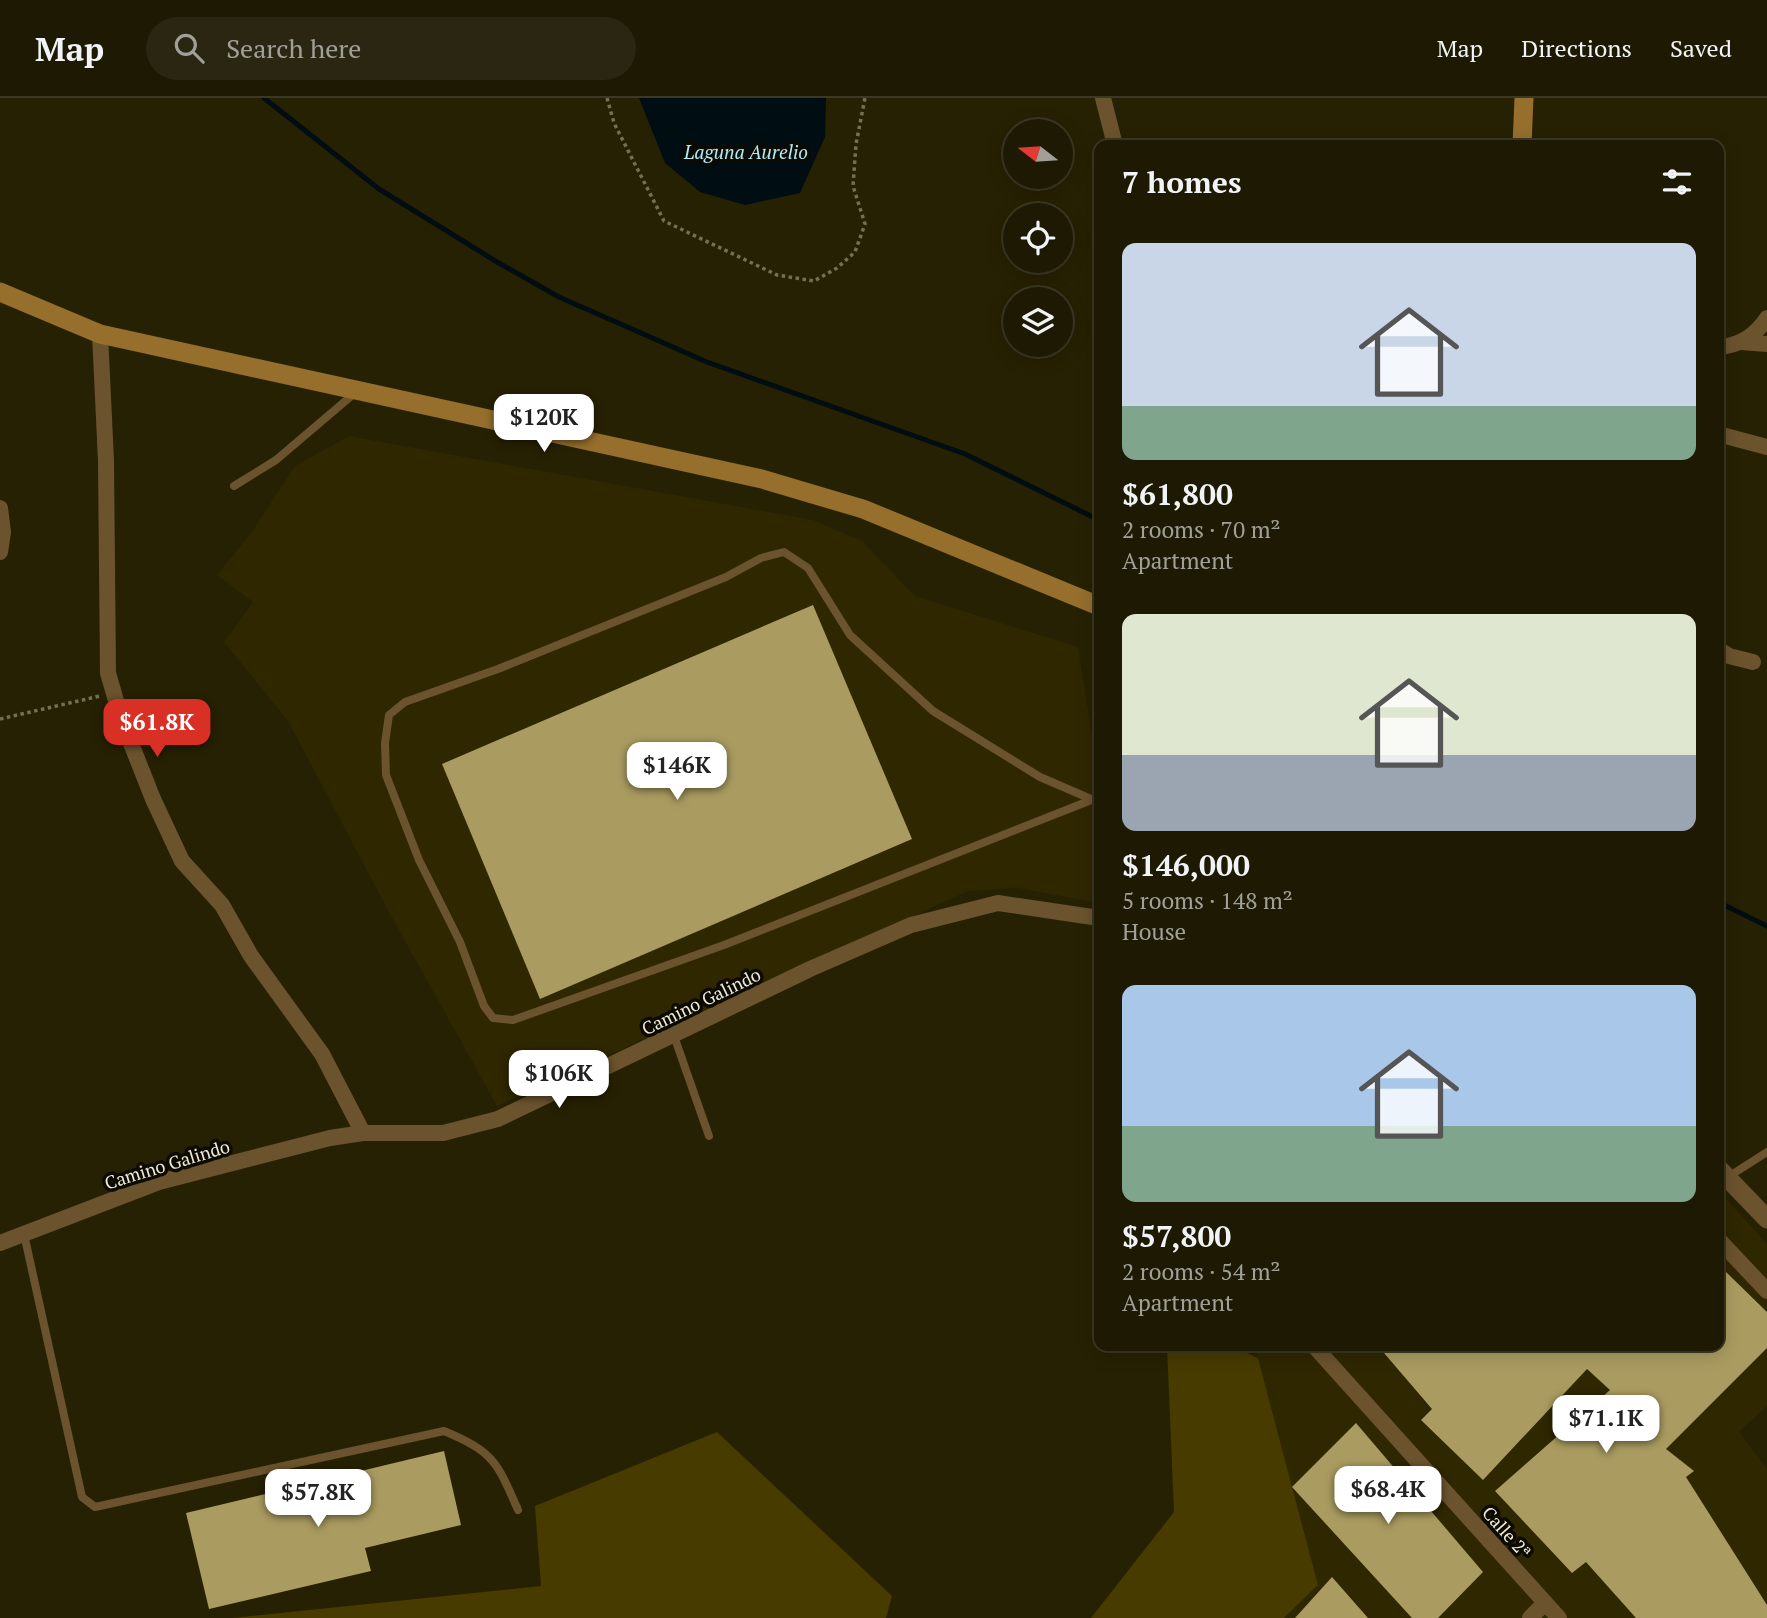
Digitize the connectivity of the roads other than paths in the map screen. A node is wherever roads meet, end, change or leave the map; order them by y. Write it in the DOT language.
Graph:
graph roads {
  1 [pos="1103,98"];
  2 [pos="1524,98"];
  3 [pos="1114,140"];
  4 [pos="1522,140"];
  5 [pos="0,292"];
  6 [pos="1767,318"];
  7 [pos="100,334"];
  8 [pos="1741,342"];
  9 [pos="1767,344"];
  10 [pos="1724,346"];
  11 [pos="356,392"];
  12 [pos="1724,436"];
  13 [pos="1767,447"];
  14 [pos="234,486"];
  15 [pos="0,508"];
  16 [pos="0,552"];
  17 [pos="1094,604"];
  18 [pos="1724,653"];
  19 [pos="1753,662"];
  20 [pos="1094,798"];
  21 [pos="1094,798"];
  22 [pos="1094,917"];
  23 [pos="674,1036"];
  24 [pos="363,1133"];
  25 [pos="709,1136"];
  26 [pos="1767,1152"];
  27 [pos="1724,1172"];
  28 [pos="1724,1173"];
  29 [pos="1767,1219"];
  30 [pos="24,1234"];
  31 [pos="0,1243"];
  32 [pos="1724,1245"];
  33 [pos="1767,1291"];
  34 [pos="1318,1351"];
  35 [pos="518,1510"];
  36 [pos="1545,1603"];
  37 [pos="1530,1618"];
  38 [pos="1559,1618"];
  1 -- 3 [label="street"];
  2 -- 4 [label="main road"];
  5 -- 7 [label="main road"];
  6 -- 8 [label="street"];
  7 -- 11 [label="main road"];
  7 -- 24 [label="street"];
  8 -- 9 [label="street"];
  8 -- 10 [label="street"];
  11 -- 14 [label="lane"];
  11 -- 17 [label="main road"];
  12 -- 13 [label="street"];
  15 -- 16 [label="street"];
  18 -- 19 [label="street"];
  20 -- 21 [label="lane"];
  22 -- 23 [label="street, Camino Galindo"];
  23 -- 24 [label="street, Camino Galindo"];
  23 -- 25 [label="lane"];
  24 -- 30 [label="street, Camino Galindo"];
  26 -- 27 [label="lane"];
  28 -- 29 [label="street"];
  30 -- 31 [label="street, Camino Galindo"];
  30 -- 35 [label="lane"];
  32 -- 33 [label="street"];
  34 -- 36 [label="street, Calle 2ª"];
  36 -- 37 [label="street"];
  36 -- 38 [label="street, Calle 2ª"];
}
